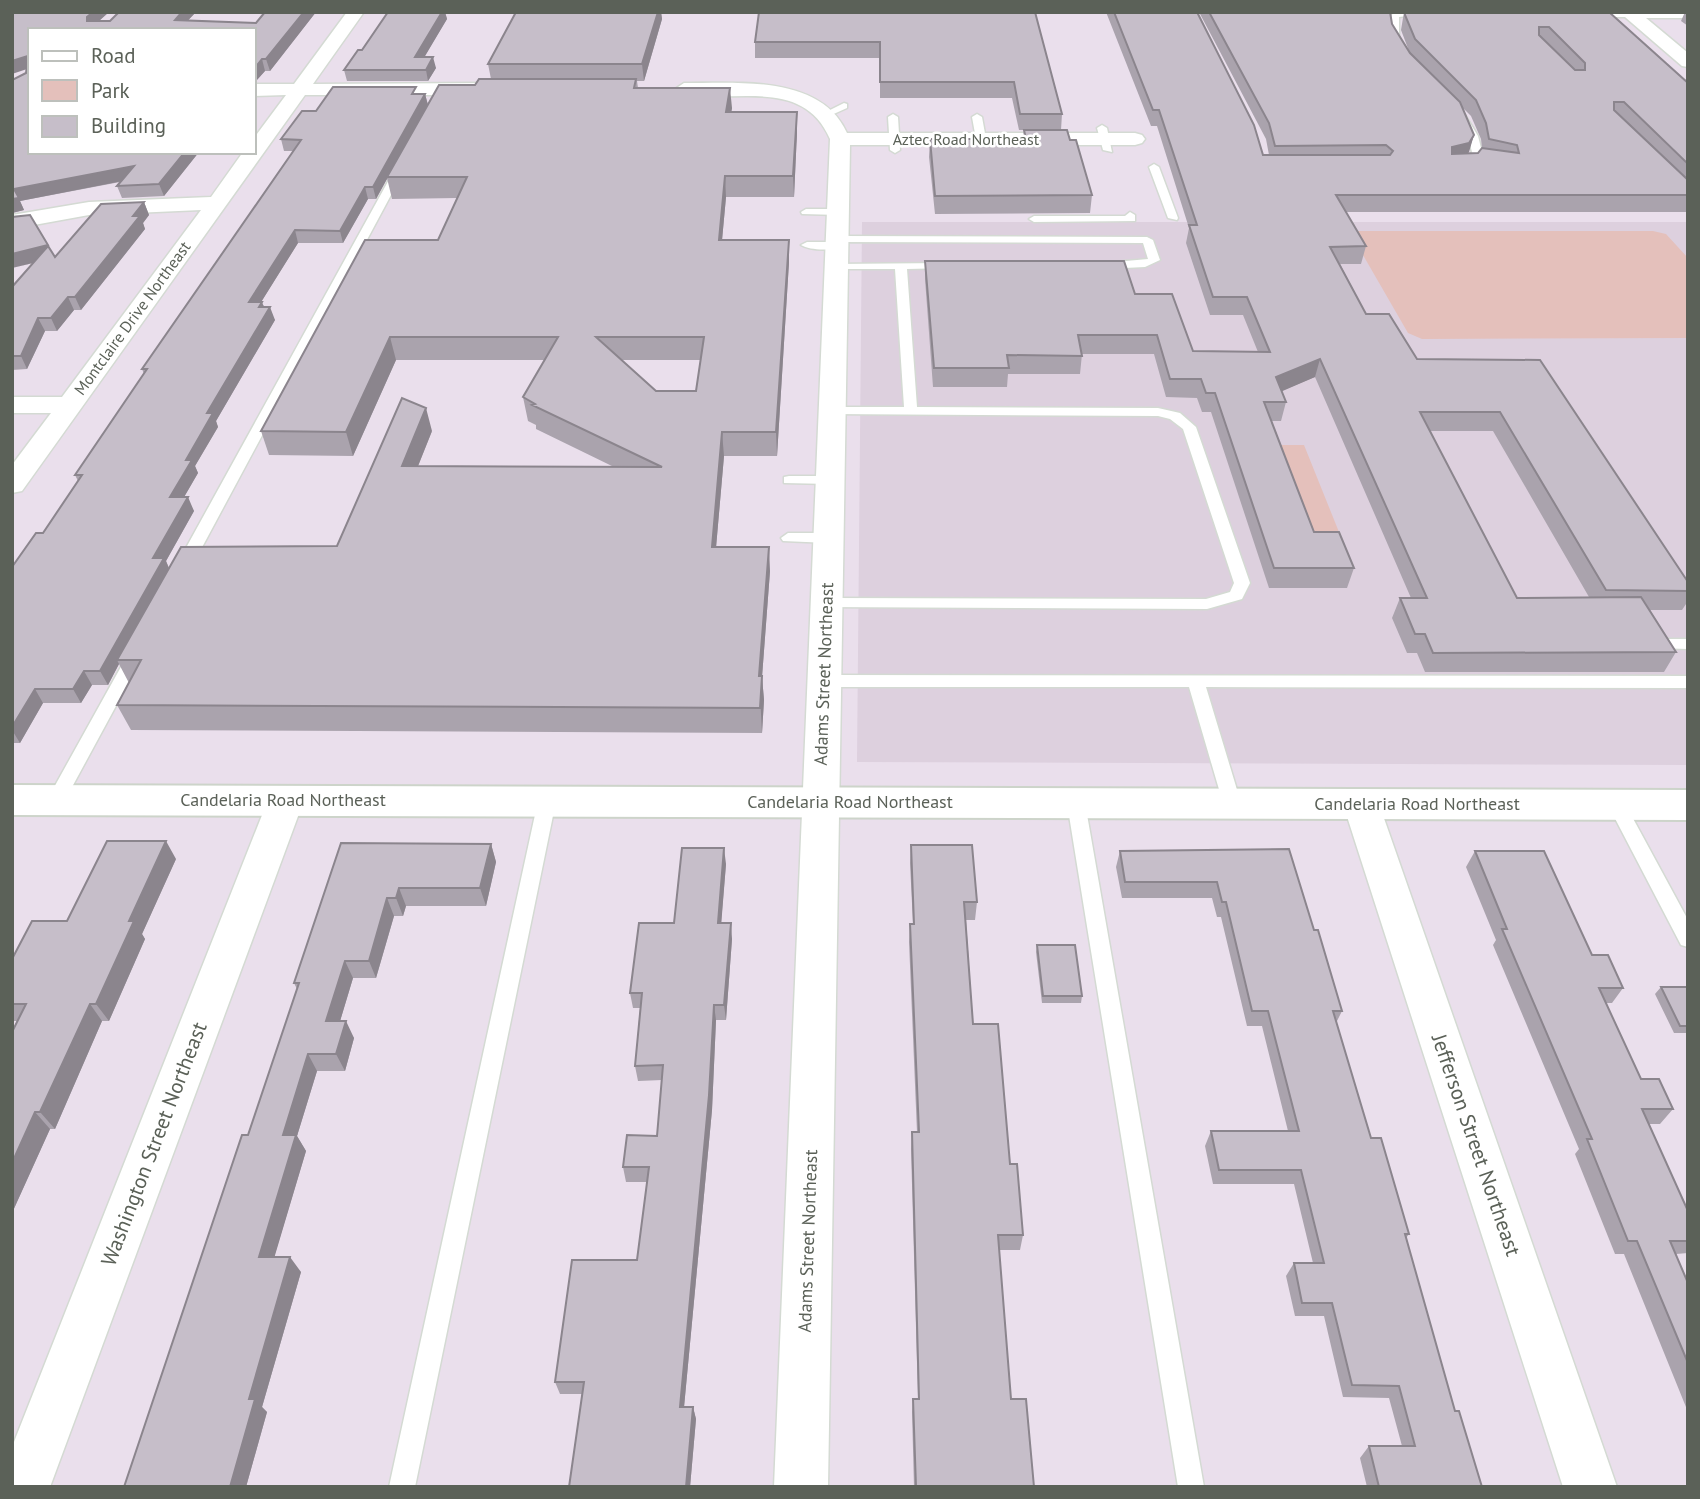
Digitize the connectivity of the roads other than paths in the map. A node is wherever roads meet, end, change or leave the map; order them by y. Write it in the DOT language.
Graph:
graph roads {
  1 [pos="356,12"];
  2 [pos="1579,12"];
  3 [pos="1398,13"];
  4 [pos="1435,13"];
  5 [pos="1630,13"];
  6 [pos="1688,13"];
  7 [pos="1684,55"];
  8 [pos="1407,57"];
  9 [pos="509,89"];
  10 [pos="669,89"];
  11 [pos="256,90"];
  12 [pos="299,90"];
  13 [pos="1456,109"];
  14 [pos="893,117"];
  15 [pos="977,117"];
  16 [pos="840,139"];
  17 [pos="1135,139"];
  18 [pos="991,143"];
  19 [pos="894,145"];
  20 [pos="256,149"];
  21 [pos="409,152"];
  22 [pos="253,154"];
  23 [pos="1154,167"];
  24 [pos="1453,167"];
  25 [pos="217,203"];
  26 [pos="806,212"];
  27 [pos="839,212"];
  28 [pos="1130,215"];
  29 [pos="1173,218"];
  30 [pos="1034,219"];
  31 [pos="12,222"];
  32 [pos="807,245"];
  33 [pos="839,250"];
  34 [pos="901,266"];
  35 [pos="955,266"];
  36 [pos="1090,266"];
  37 [pos="12,405"];
  38 [pos="68,405"];
  39 [pos="833,411"];
  40 [pos="911,412"];
  41 [pos="789,480"];
  42 [pos="830,480"];
  43 [pos="12,485"];
  44 [pos="788,538"];
  45 [pos="829,538"];
  46 [pos="180,574"];
  47 [pos="827,603"];
  48 [pos="1662,644"];
  49 [pos="1688,644"];
  50 [pos="140,647"];
  51 [pos="824,681"];
  52 [pos="1196,682"];
  53 [pos="1688,682"];
  54 [pos="12,800"];
  55 [pos="56,800"];
  56 [pos="286,800"];
  57 [pos="547,801"];
  58 [pos="820,802"];
  59 [pos="1076,803"];
  60 [pos="1232,803"];
  61 [pos="1362,804"];
  62 [pos="1617,805"];
  63 [pos="1688,805"];
  64 [pos="1688,939"];
  65 [pos="23,1487"];
  66 [pos="402,1487"];
  67 [pos="801,1487"];
  68 [pos="1191,1487"];
  69 [pos="1590,1487"];
  1 -- 12 [label="street, Montclaire Drive Northeast"];
  2 -- 5 [label="street"];
  3 -- 4 [label="lane"];
  3 -- 8 [label="lane"];
  5 -- 6 [label="street"];
  5 -- 7 [label="street"];
  9 -- 12 [label="street"];
  10 -- 16 [label="street, Adams Street Northeast"];
  11 -- 12 [label="street"];
  12 -- 20 [label="street, Montclaire Drive Northeast"];
  13 -- 24 [label="lane"];
  14 -- 19 [label="lane"];
  15 -- 18 [label="lane"];
  16 -- 19 [label="street, Aztec Road Northeast"];
  16 -- 27 [label="street, Adams Street Northeast"];
  17 -- 18 [label="street, Aztec Road Northeast"];
  18 -- 19 [label="street, Aztec Road Northeast"];
  21 -- 46 [label="lane"];
  22 -- 25 [label="street, Montclaire Drive Northeast"];
  23 -- 29 [label="lane"];
  25 -- 31 [label="street"];
  25 -- 38 [label="street, Montclaire Drive Northeast"];
  26 -- 27 [label="lane"];
  27 -- 33 [label="street, Adams Street Northeast"];
  28 -- 30 [label="lane"];
  32 -- 33 [label="lane"];
  33 -- 34 [label="lane"];
  33 -- 36 [label="lane"];
  33 -- 39 [label="street, Adams Street Northeast"];
  34 -- 35 [label="lane"];
  34 -- 40 [label="lane"];
  37 -- 38 [label="street"];
  38 -- 43 [label="street, Montclaire Drive Northeast"];
  39 -- 40 [label="lane"];
  39 -- 42 [label="street, Adams Street Northeast"];
  40 -- 47 [label="lane"];
  41 -- 42 [label="lane"];
  42 -- 45 [label="street, Adams Street Northeast"];
  44 -- 45 [label="lane"];
  45 -- 47 [label="street, Adams Street Northeast"];
  47 -- 51 [label="street, Adams Street Northeast"];
  48 -- 49 [label="lane"];
  50 -- 55 [label="lane"];
  51 -- 52 [label="lane"];
  51 -- 58 [label="street, Adams Street Northeast"];
  52 -- 53 [label="lane"];
  52 -- 60 [label="lane"];
  54 -- 55 [label="main road, Candelaria Road Northeast"];
  55 -- 56 [label="main road, Candelaria Road Northeast"];
  56 -- 57 [label="main road, Candelaria Road Northeast"];
  56 -- 65 [label="street, Washington Street Northeast"];
  57 -- 58 [label="main road, Candelaria Road Northeast"];
  57 -- 66 [label="lane"];
  58 -- 59 [label="main road, Candelaria Road Northeast"];
  58 -- 67 [label="street, Adams Street Northeast"];
  59 -- 60 [label="main road, Candelaria Road Northeast"];
  59 -- 68 [label="lane"];
  60 -- 61 [label="main road, Candelaria Road Northeast"];
  61 -- 62 [label="main road, Candelaria Road Northeast"];
  61 -- 69 [label="street, Jefferson Street Northeast"];
  62 -- 63 [label="main road, Candelaria Road Northeast"];
  62 -- 64 [label="lane"];
}
